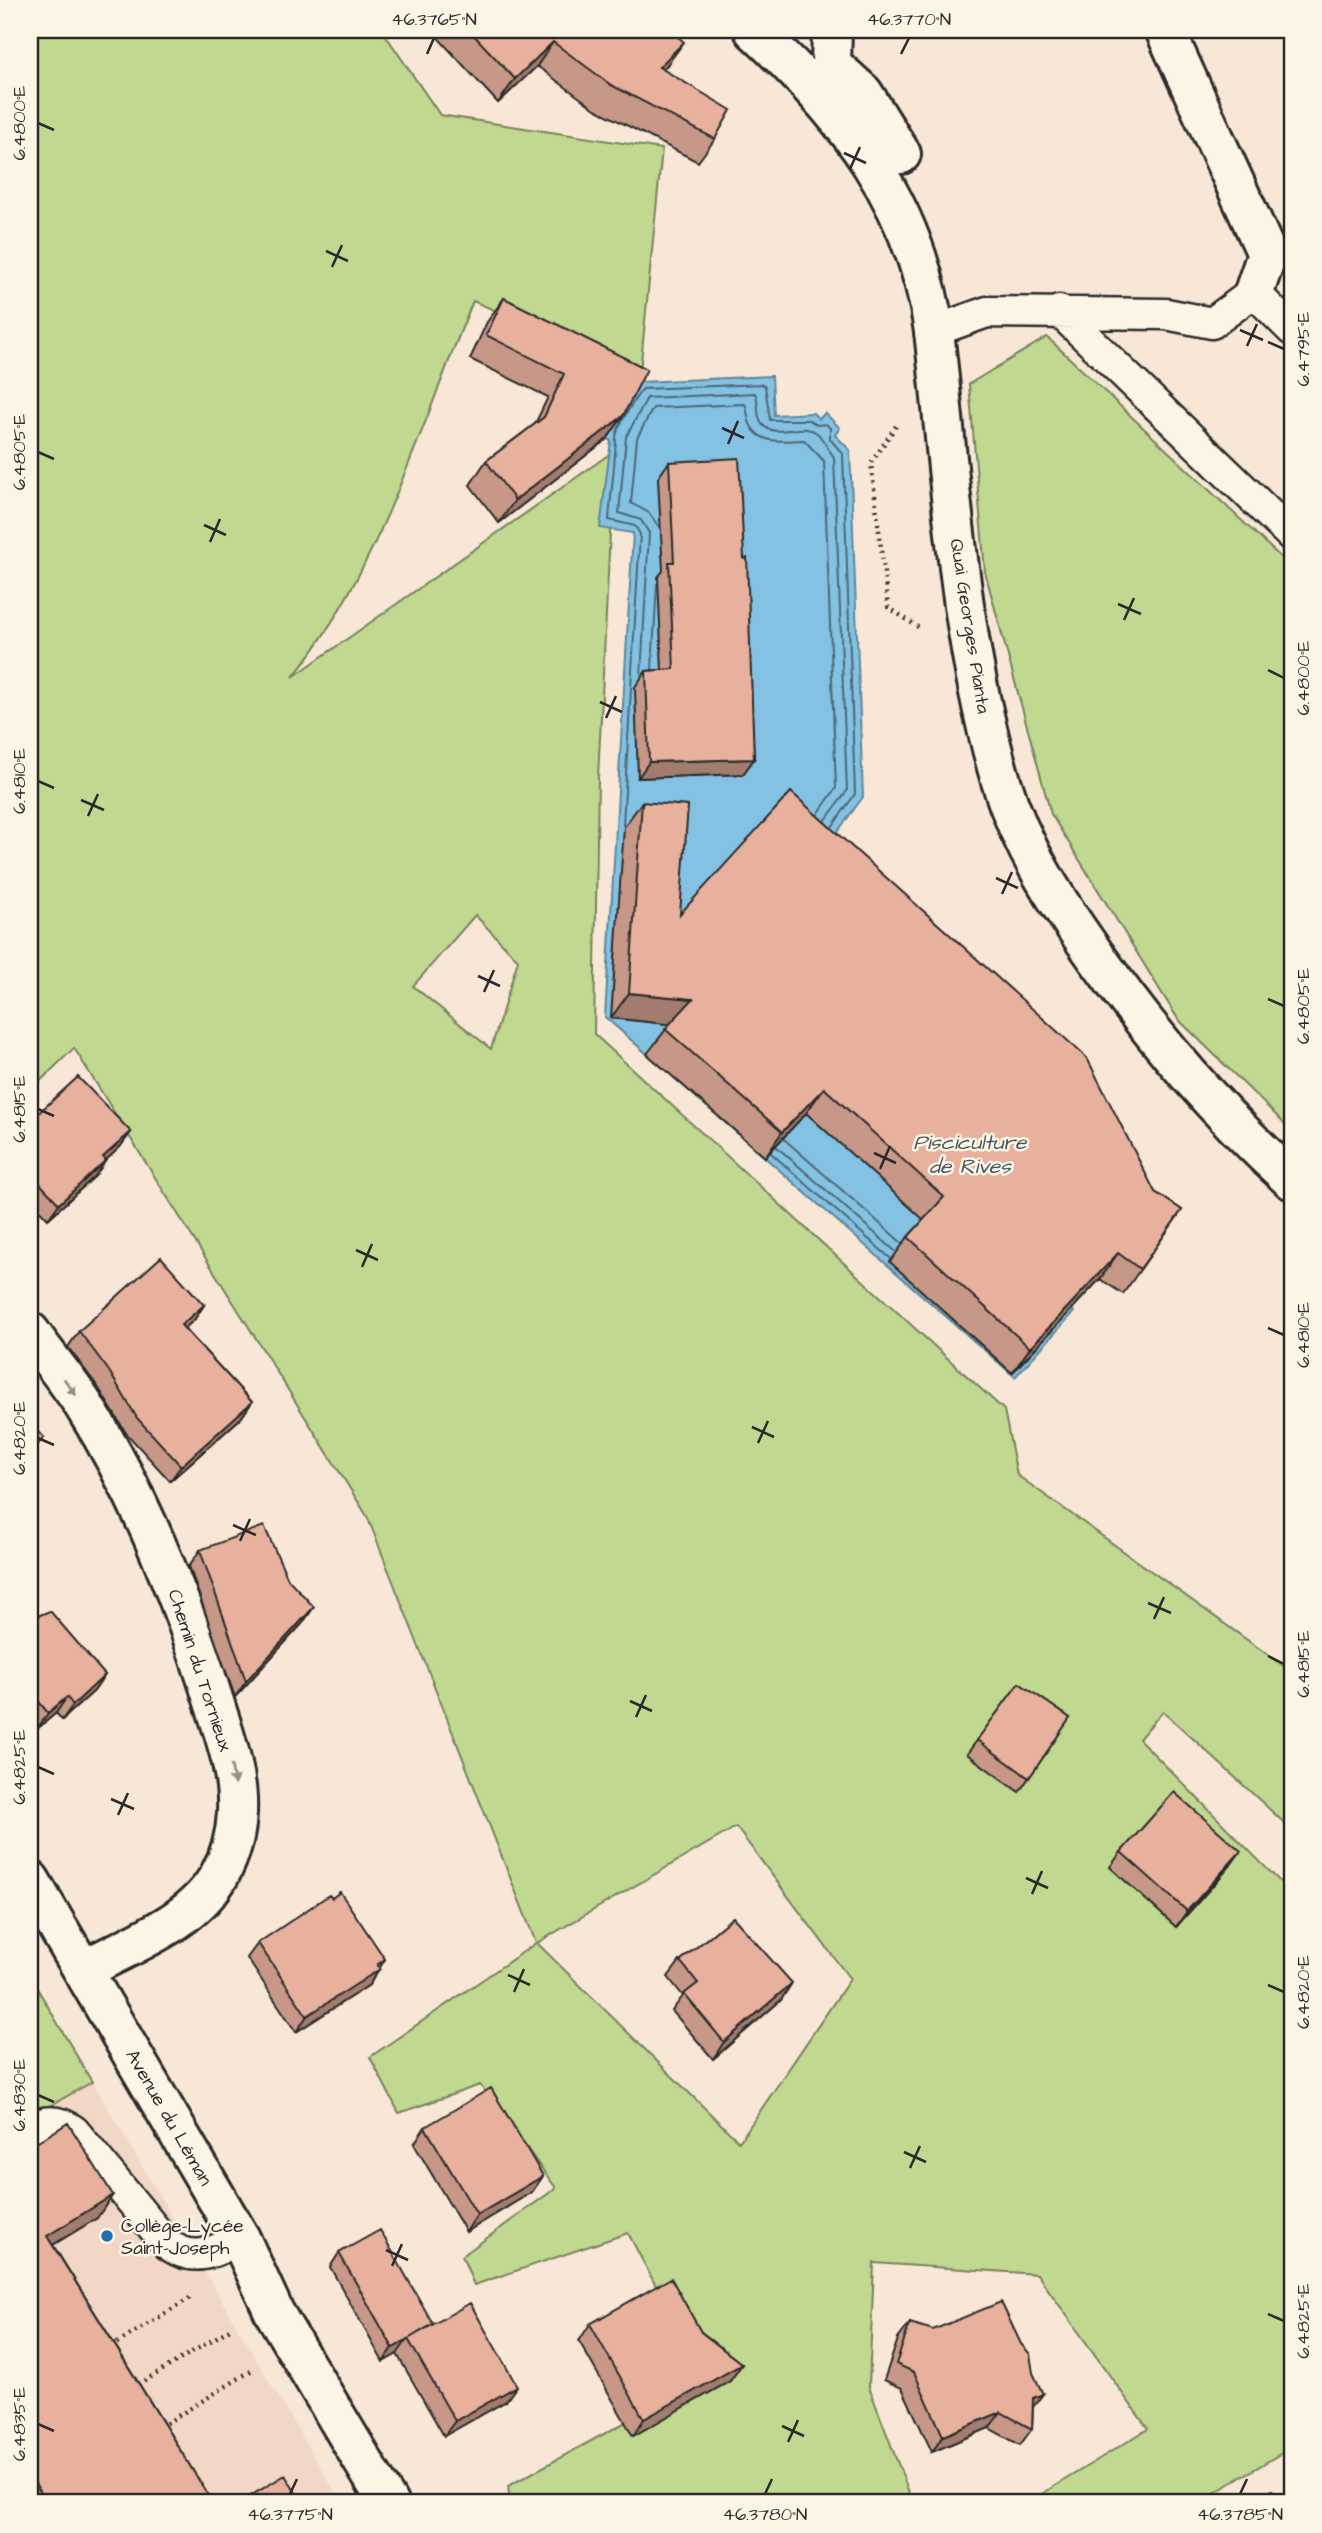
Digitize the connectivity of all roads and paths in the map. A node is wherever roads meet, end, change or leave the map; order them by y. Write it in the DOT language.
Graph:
graph roads {
  1 [pos="754,30"];
  2 [pos="832,30"];
  3 [pos="1165,30"];
  4 [pos="901,154"];
  5 [pos="1254,292"];
  6 [pos="1059,311"];
  7 [pos="1292,330"];
  8 [pos="936,348"];
  9 [pos="1292,536"];
  10 [pos="975,664"];
  11 [pos="1292,1180"];
  12 [pos="30,1332"];
  13 [pos="30,1880"];
  14 [pos="84,1970"];
  15 [pos="30,2129"];
  16 [pos="240,2238"];
  17 [pos="182,2303"];
  18 [pos="270,2304"];
  19 [pos="101,2353"];
  20 [pos="231,2383"];
  21 [pos="138,2385"];
  22 [pos="150,2433"];
  23 [pos="388,2503"];
  1 -- 8 [label="street, Quai Georges Pianta"];
  2 -- 4 [label="street"];
  3 -- 5 [label="street"];
  5 -- 6 [label="lane"];
  5 -- 7 [label="lane"];
  6 -- 8 [label="lane"];
  6 -- 9 [label="lane"];
  8 -- 10 [label="street, Quai Georges Pianta"];
  8 -- 10 [label="path"];
  10 -- 11 [label="street, Quai Georges Pianta"];
  12 -- 14 [label="street, Chemin du Tornieux, one-way"];
  13 -- 14 [label="street, Avenue du Léman"];
  14 -- 16 [label="street, Avenue du Léman"];
  15 -- 16 [label="lane"];
  16 -- 18 [label="street, Avenue du Léman"];
  17 -- 19 [label="path"];
  18 -- 21 [label="path"];
  18 -- 23 [label="street, Avenue du Léman"];
  20 -- 22 [label="path"];
}
